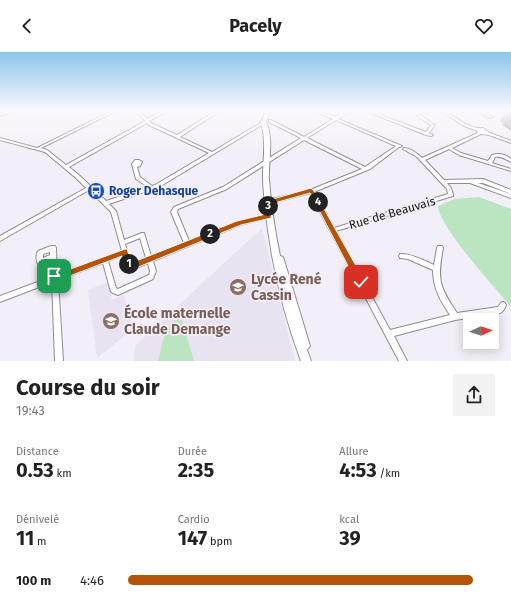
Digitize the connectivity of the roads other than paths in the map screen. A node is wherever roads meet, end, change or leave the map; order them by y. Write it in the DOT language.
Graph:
graph roads {
  1 [pos="85,125"];
  2 [pos="140,125"];
  3 [pos="153,125"];
  4 [pos="195,125"];
  5 [pos="260,125"];
  6 [pos="268,125"];
  7 [pos="278,125"];
  8 [pos="326,125"];
  9 [pos="351,125"];
  10 [pos="406,125"];
  11 [pos="433,125"];
  12 [pos="467,125"];
  13 [pos="480,132"];
  14 [pos="177,137"];
  15 [pos="305,138"];
  16 [pos="0,139"];
  17 [pos="511,142"];
  18 [pos="402,147"];
  19 [pos="39,148"];
  20 [pos="449,148"];
  21 [pos="210,153"];
  22 [pos="422,160"];
  23 [pos="511,161"];
  24 [pos="490,162"];
  25 [pos="134,164"];
  26 [pos="265,164"];
  27 [pos="66,167"];
  28 [pos="365,169"];
  29 [pos="511,169"];
  30 [pos="469,181"];
  31 [pos="443,182"];
  32 [pos="89,188"];
  33 [pos="152,188"];
  34 [pos="311,191"];
  35 [pos="511,192"];
  36 [pos="511,196"];
  37 [pos="268,202"];
  38 [pos="106,203"];
  39 [pos="269,216"];
  40 [pos="333,230"];
  41 [pos="0,239"];
  42 [pos="122,243"];
  43 [pos="187,243"];
  44 [pos="440,248"];
  45 [pos="125,252"];
  46 [pos="402,256"];
  47 [pos="53,257"];
  48 [pos="105,259"];
  49 [pos="150,260"];
  50 [pos="435,268"];
  51 [pos="54,278"];
  52 [pos="0,299"];
  53 [pos="503,304"];
  54 [pos="455,317"];
  55 [pos="389,334"];
  56 [pos="59,361"];
  57 [pos="307,361"];
  58 [pos="403,361"];
  1 -- 19 [label="street"];
  2 -- 27 [label="street"];
  3 -- 14 [label="street"];
  4 -- 14 [label="street"];
  5 -- 21 [label="street"];
  6 -- 26 [label="main road"];
  7 -- 15 [label="street"];
  8 -- 15 [label="street"];
  9 -- 18 [label="street"];
  10 -- 11 [label="street"];
  12 -- 13 [label="street"];
  13 -- 17 [label="street"];
  13 -- 20 [label="street"];
  14 -- 21 [label="street"];
  15 -- 26 [label="street"];
  15 -- 28 [label="street"];
  16 -- 19 [label="street"];
  18 -- 22 [label="street"];
  18 -- 28 [label="street"];
  19 -- 27 [label="street"];
  20 -- 22 [label="street"];
  20 -- 24 [label="street"];
  21 -- 33 [label="street"];
  22 -- 31 [label="street"];
  23 -- 24 [label="street"];
  24 -- 29 [label="street"];
  25 -- 33 [label="street"];
  26 -- 37 [label="main road"];
  26 -- 43 [label="street"];
  27 -- 32 [label="street"];
  28 -- 34 [label="street"];
  30 -- 31 [label="street"];
  30 -- 35 [label="street"];
  30 -- 36 [label="street"];
  31 -- 40 [label="street, Rue de Beauvais"];
  32 -- 38 [label="street"];
  32 -- 41 [label="street"];
  33 -- 38 [label="street"];
  34 -- 37 [label="street"];
  34 -- 40 [label="street"];
  37 -- 39 [label="main road"];
  38 -- 42 [label="street"];
  39 -- 43 [label="street"];
  39 -- 57 [label="main road"];
  40 -- 55 [label="street"];
  42 -- 45 [label="street"];
  42 -- 49 [label="street"];
  43 -- 49 [label="street"];
  44 -- 50 [label="street"];
  45 -- 48 [label="street"];
  45 -- 49 [label="street"];
  46 -- 50 [label="street"];
  47 -- 51 [label="street"];
  48 -- 49 [label="street"];
  48 -- 51 [label="street"];
  50 -- 54 [label="street"];
  51 -- 52 [label="street"];
  51 -- 56 [label="street"];
  53 -- 54 [label="street"];
  54 -- 55 [label="street"];
  55 -- 58 [label="street"];
}
